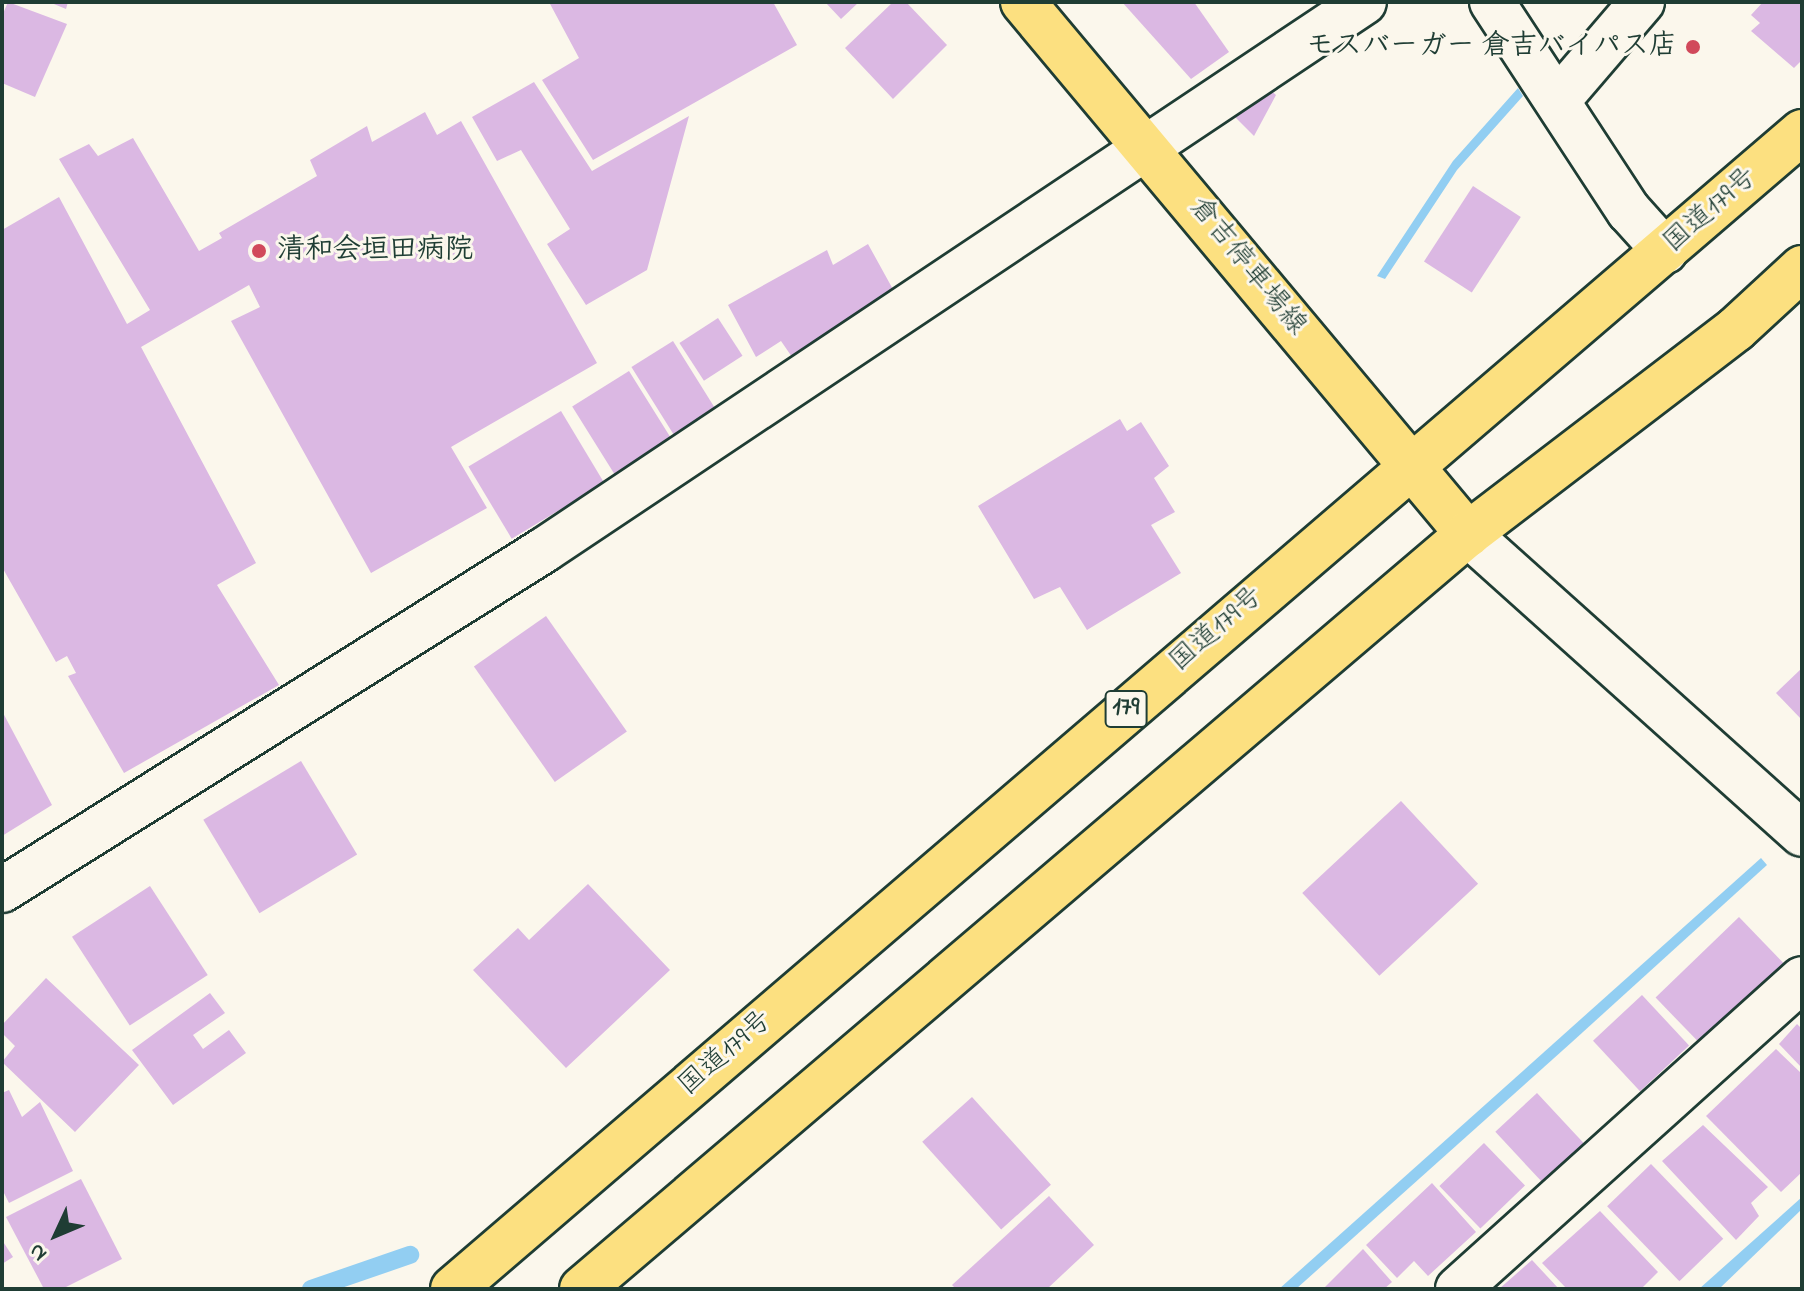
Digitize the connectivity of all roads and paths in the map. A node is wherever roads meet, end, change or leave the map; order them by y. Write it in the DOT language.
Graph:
graph roads {
  1 [pos="1023,2"];
  2 [pos="1364,2"];
  3 [pos="1492,2"];
  4 [pos="1642,2"];
  5 [pos="1558,100"];
  6 [pos="1802,132"];
  7 [pos="1148,146"];
  8 [pos="1665,251"];
  9 [pos="1802,268"];
  10 [pos="1408,466"];
  11 [pos="1468,534"];
  12 [pos="1802,834"];
  13 [pos="2,890"];
  14 [pos="1802,979"];
  15 [pos="453,1289"];
  16 [pos="582,1289"];
  17 [pos="1458,1289"];
  1 -- 7 [label="main road, 倉吉停車場線"];
  2 -- 7 [label="street"];
  3 -- 5 [label="street"];
  4 -- 5 [label="street"];
  5 -- 8 [label="street"];
  6 -- 8 [label="main road, 国道179号 / 179"];
  7 -- 10 [label="main road, 倉吉停車場線"];
  7 -- 13 [label="street"];
  8 -- 10 [label="main road, 国道179号 / 179"];
  9 -- 11 [label="main road"];
  10 -- 11 [label="main road, 倉吉停車場線"];
  10 -- 15 [label="main road, 国道179号 / 179"];
  11 -- 12 [label="street"];
  11 -- 16 [label="main road"];
  14 -- 17 [label="street"];
}
